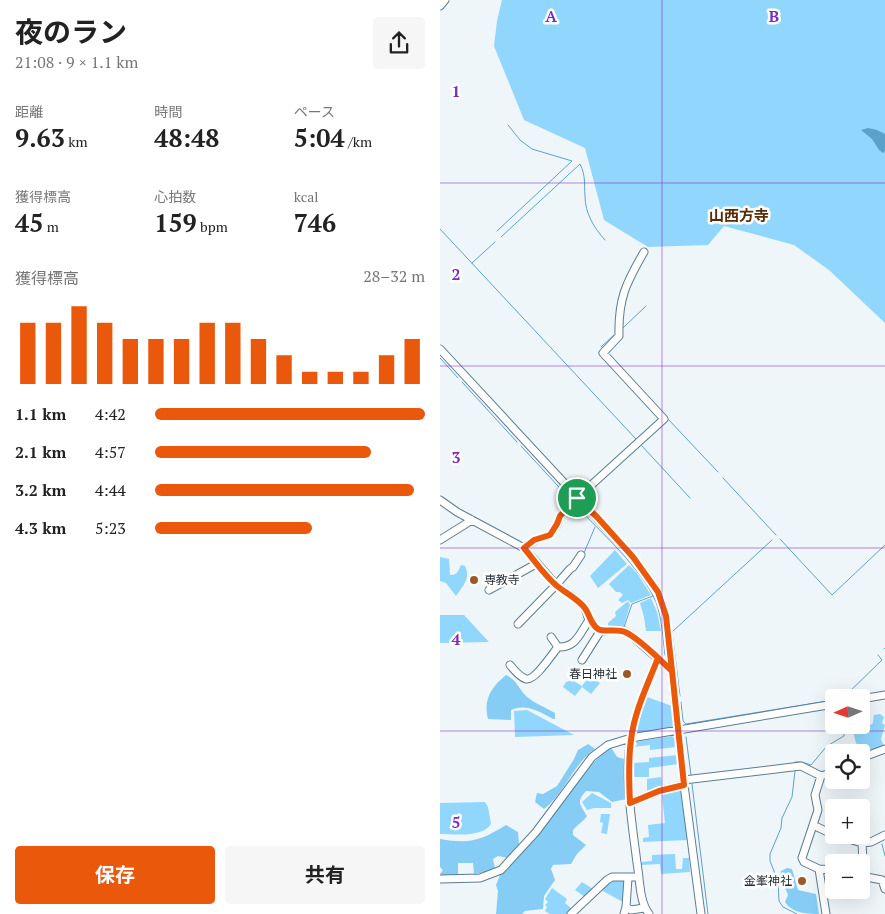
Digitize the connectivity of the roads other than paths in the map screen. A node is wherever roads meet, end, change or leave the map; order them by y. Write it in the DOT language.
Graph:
graph roads {
  1 [pos="445,0"];
  2 [pos="440,6"];
  3 [pos="644,252"];
  4 [pos="440,349"];
  5 [pos="577,498"];
  6 [pos="440,500"];
  7 [pos="472,520"];
  8 [pos="440,540"];
  9 [pos="524,548"];
  10 [pos="581,555"];
  11 [pos="536,564"];
  12 [pos="556,585"];
  13 [pos="489,590"];
  14 [pos="589,620"];
  15 [pos="518,624"];
  16 [pos="600,630"];
  17 [pos="551,638"];
  18 [pos="558,648"];
  19 [pos="658,658"];
  20 [pos="582,660"];
  21 [pos="510,665"];
  22 [pos="672,671"];
  23 [pos="885,696"];
  24 [pos="870,698"];
  25 [pos="825,706"];
  26 [pos="679,730"];
  27 [pos="631,738"];
  28 [pos="885,749"];
  29 [pos="870,755"];
  30 [pos="825,775"];
  31 [pos="821,776"];
  32 [pos="684,783"];
  33 [pos="630,803"];
  34 [pos="813,826"];
  35 [pos="825,831"];
  36 [pos="885,835"];
  37 [pos="870,842"];
  38 [pos="819,869"];
  39 [pos="825,869"];
  40 [pos="639,877"];
  41 [pos="628,878"];
  42 [pos="870,878"];
  43 [pos="440,879"];
  44 [pos="885,889"];
  45 [pos="625,911"];
  46 [pos="646,911"];
  47 [pos="571,914"];
  48 [pos="701,914"];
  49 [pos="826,914"];
  1 -- 2 [label="street"];
  3 -- 5 [label="street"];
  4 -- 5 [label="street"];
  5 -- 9 [label="street"];
  5 -- 22 [label="street"];
  6 -- 7 [label="street"];
  7 -- 8 [label="street"];
  7 -- 9 [label="street"];
  9 -- 11 [label="street"];
  10 -- 12 [label="street"];
  11 -- 12 [label="street"];
  11 -- 13 [label="street"];
  12 -- 14 [label="street"];
  12 -- 15 [label="street"];
  14 -- 16 [label="street"];
  14 -- 18 [label="street"];
  16 -- 19 [label="street"];
  16 -- 20 [label="street"];
  17 -- 18 [label="street"];
  18 -- 21 [label="street"];
  19 -- 22 [label="street"];
  19 -- 27 [label="street"];
  22 -- 26 [label="street"];
  23 -- 24 [label="street"];
  25 -- 26 [label="street"];
  26 -- 27 [label="street"];
  26 -- 32 [label="street"];
  27 -- 33 [label="street"];
  27 -- 43 [label="street"];
  28 -- 29 [label="street"];
  30 -- 31 [label="street"];
  31 -- 32 [label="street"];
  31 -- 34 [label="street"];
  32 -- 33 [label="street"];
  32 -- 48 [label="street"];
  33 -- 40 [label="street"];
  34 -- 35 [label="street"];
  34 -- 38 [label="street"];
  36 -- 37 [label="street"];
  38 -- 39 [label="street"];
  38 -- 49 [label="street"];
  40 -- 41 [label="street"];
  40 -- 46 [label="street"];
  41 -- 45 [label="street"];
  41 -- 47 [label="street"];
  42 -- 44 [label="street"];
  45 -- 46 [label="street"];
}
